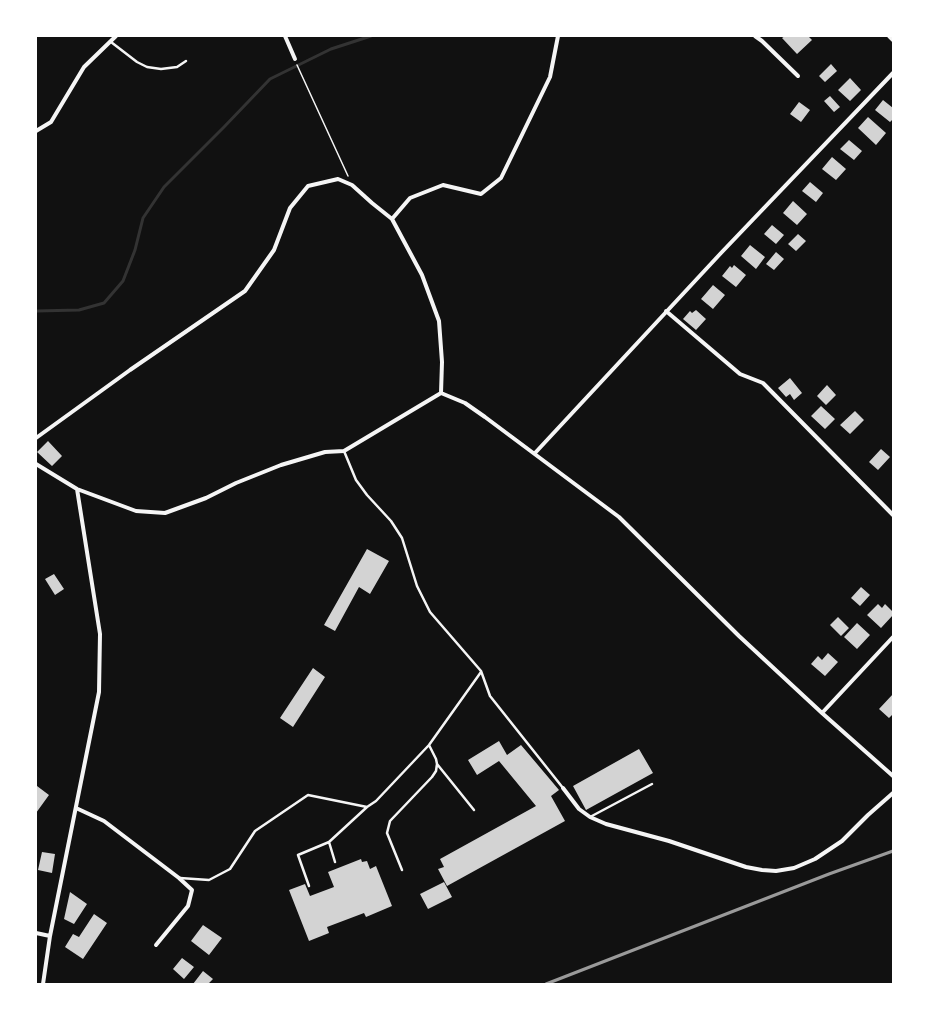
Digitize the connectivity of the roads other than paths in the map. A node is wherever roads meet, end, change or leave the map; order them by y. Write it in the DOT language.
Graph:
graph roads {
  1 [pos="116,36"];
  2 [pos="285,36"];
  3 [pos="558,36"];
  4 [pos="755,36"];
  5 [pos="889,36"];
  6 [pos="893,40"];
  7 [pos="111,42"];
  8 [pos="295,59"];
  9 [pos="186,61"];
  10 [pos="893,73"];
  11 [pos="798,76"];
  12 [pos="36,131"];
  13 [pos="392,219"];
  14 [pos="666,311"];
  15 [pos="441,393"];
  16 [pos="36,438"];
  17 [pos="344,451"];
  18 [pos="535,453"];
  19 [pos="36,464"];
  20 [pos="77,489"];
  21 [pos="893,515"];
  22 [pos="893,637"];
  23 [pos="481,671"];
  24 [pos="822,713"];
  25 [pos="429,745"];
  26 [pos="437,764"];
  27 [pos="893,776"];
  28 [pos="652,784"];
  29 [pos="563,788"];
  30 [pos="893,793"];
  31 [pos="367,807"];
  32 [pos="76,808"];
  33 [pos="474,810"];
  34 [pos="590,817"];
  35 [pos="329,842"];
  36 [pos="335,862"];
  37 [pos="402,870"];
  38 [pos="180,878"];
  39 [pos="309,886"];
  40 [pos="36,933"];
  41 [pos="50,936"];
  42 [pos="156,945"];
  43 [pos="43,984"];
  1 -- 7 [label="street"];
  2 -- 8 [label="street"];
  3 -- 13 [label="street"];
  4 -- 11 [label="street"];
  5 -- 6 [label="street"];
  7 -- 9 [label="lane"];
  7 -- 12 [label="street"];
  10 -- 14 [label="street"];
  13 -- 15 [label="street"];
  13 -- 16 [label="street"];
  14 -- 18 [label="street"];
  14 -- 21 [label="street"];
  15 -- 17 [label="street"];
  15 -- 18 [label="street"];
  17 -- 20 [label="street"];
  17 -- 23 [label="lane"];
  18 -- 24 [label="street"];
  19 -- 20 [label="street"];
  20 -- 32 [label="street"];
  22 -- 24 [label="street"];
  23 -- 25 [label="lane"];
  23 -- 29 [label="lane"];
  24 -- 27 [label="street"];
  25 -- 26 [label="lane"];
  25 -- 31 [label="lane"];
  26 -- 33 [label="lane"];
  26 -- 37 [label="lane"];
  28 -- 34 [label="lane"];
  29 -- 34 [label="street"];
  30 -- 34 [label="street"];
  31 -- 35 [label="lane"];
  31 -- 38 [label="lane"];
  32 -- 38 [label="street"];
  32 -- 41 [label="street"];
  35 -- 36 [label="lane"];
  35 -- 39 [label="lane"];
  38 -- 42 [label="street"];
  40 -- 41 [label="street"];
  41 -- 43 [label="street"];
}
